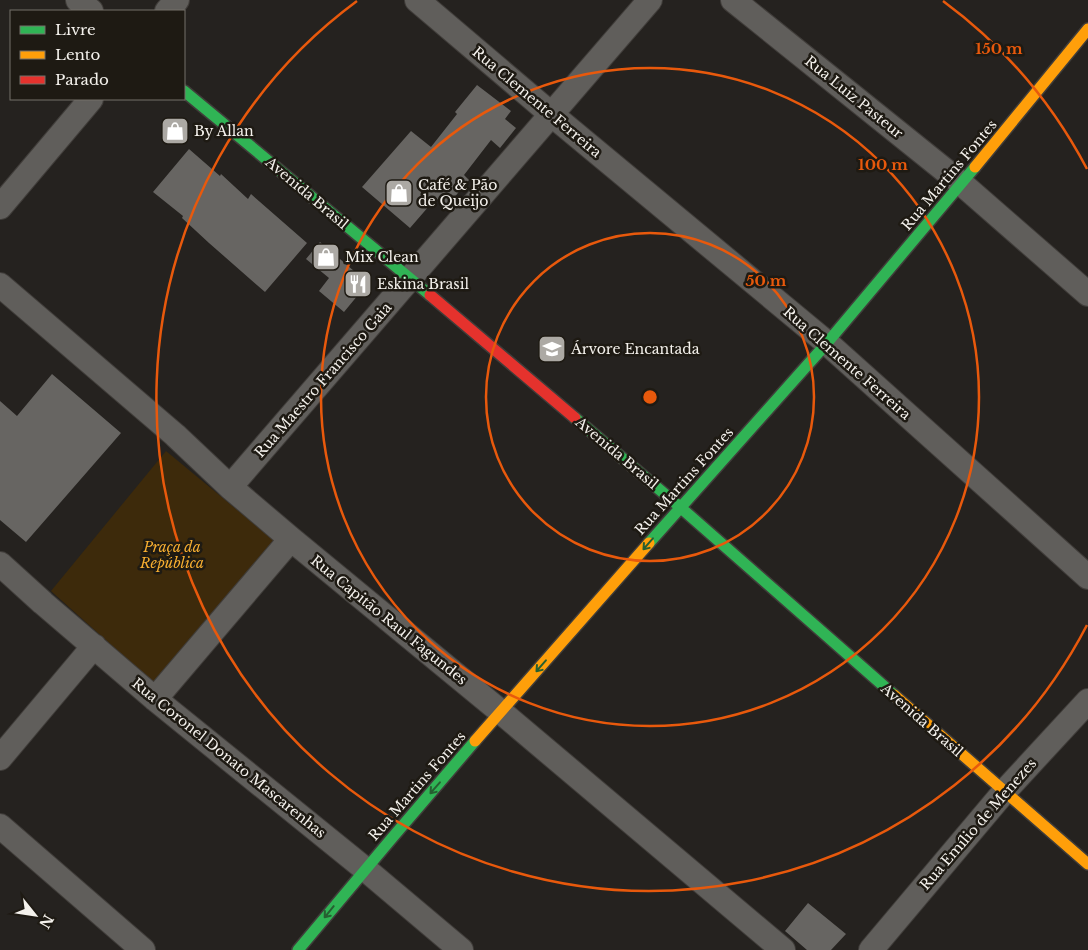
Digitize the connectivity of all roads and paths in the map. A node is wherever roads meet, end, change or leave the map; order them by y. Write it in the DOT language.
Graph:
graph roads {
  1 [pos="78,0"];
  2 [pos="177,0"];
  3 [pos="417,0"];
  4 [pos="650,0"];
  5 [pos="733,0"];
  6 [pos="90,10"];
  7 [pos="168,10"];
  8 [pos="1088,28"];
  9 [pos="185,92"];
  10 [pos="91,100"];
  11 [pos="551,114"];
  12 [pos="962,184"];
  13 [pos="0,207"];
  14 [pos="410,278"];
  15 [pos="0,285"];
  16 [pos="1088,294"];
  17 [pos="827,343"];
  18 [pos="230,487"];
  19 [pos="680,507"];
  20 [pos="290,539"];
  21 [pos="0,564"];
  22 [pos="1088,577"];
  23 [pos="94,646"];
  24 [pos="155,699"];
  25 [pos="1088,701"];
  26 [pos="501,712"];
  27 [pos="0,758"];
  28 [pos="1004,792"];
  29 [pos="0,826"];
  30 [pos="1088,864"];
  31 [pos="365,869"];
  32 [pos="143,950"];
  33 [pos="298,950"];
  34 [pos="461,950"];
  35 [pos="783,950"];
  36 [pos="871,950"];
  1 -- 6 [label="street"];
  2 -- 7 [label="street"];
  3 -- 11 [label="street, Rua Clemente Ferreira"];
  4 -- 11 [label="street, Rua Maestro Francisco Gaia"];
  5 -- 12 [label="street, Rua Luiz Pasteur"];
  8 -- 12 [label="street, Rua Martins Fontes"];
  9 -- 14 [label="street, Avenida Brasil"];
  10 -- 13 [label="street"];
  11 -- 14 [label="street, Rua Maestro Francisco Gaia"];
  11 -- 17 [label="street, Rua Clemente Ferreira"];
  12 -- 16 [label="street, Rua Luiz Pasteur"];
  12 -- 17 [label="street, Rua Martins Fontes"];
  14 -- 18 [label="street, Rua Maestro Francisco Gaia"];
  14 -- 19 [label="street, Avenida Brasil"];
  15 -- 18 [label="street, Rua Capitão Raul Fagundes"];
  17 -- 19 [label="street, Rua Martins Fontes"];
  17 -- 22 [label="street, Rua Clemente Ferreira"];
  18 -- 20 [label="street, Rua Capitão Raul Fagundes"];
  19 -- 26 [label="street, Rua Martins Fontes, one-way"];
  19 -- 28 [label="street, Avenida Brasil"];
  20 -- 24 [label="street"];
  20 -- 26 [label="street, Rua Capitão Raul Fagundes"];
  21 -- 23 [label="street, Rua Coronel Donato Mascarenhas"];
  23 -- 24 [label="street, Rua Coronel Donato Mascarenhas"];
  23 -- 27 [label="street"];
  24 -- 31 [label="street, Rua Coronel Donato Mascarenhas"];
  25 -- 28 [label="street, Rua Emílio de Menezes"];
  26 -- 31 [label="street, Rua Martins Fontes, one-way"];
  26 -- 35 [label="street, Rua Capitão Raul Fagundes"];
  28 -- 30 [label="street, Avenida Brasil"];
  28 -- 36 [label="street, Rua Emílio de Menezes"];
  29 -- 32 [label="street"];
  31 -- 33 [label="street, Rua Martins Fontes, one-way"];
  31 -- 34 [label="street, Rua Coronel Donato Mascarenhas"];
}
